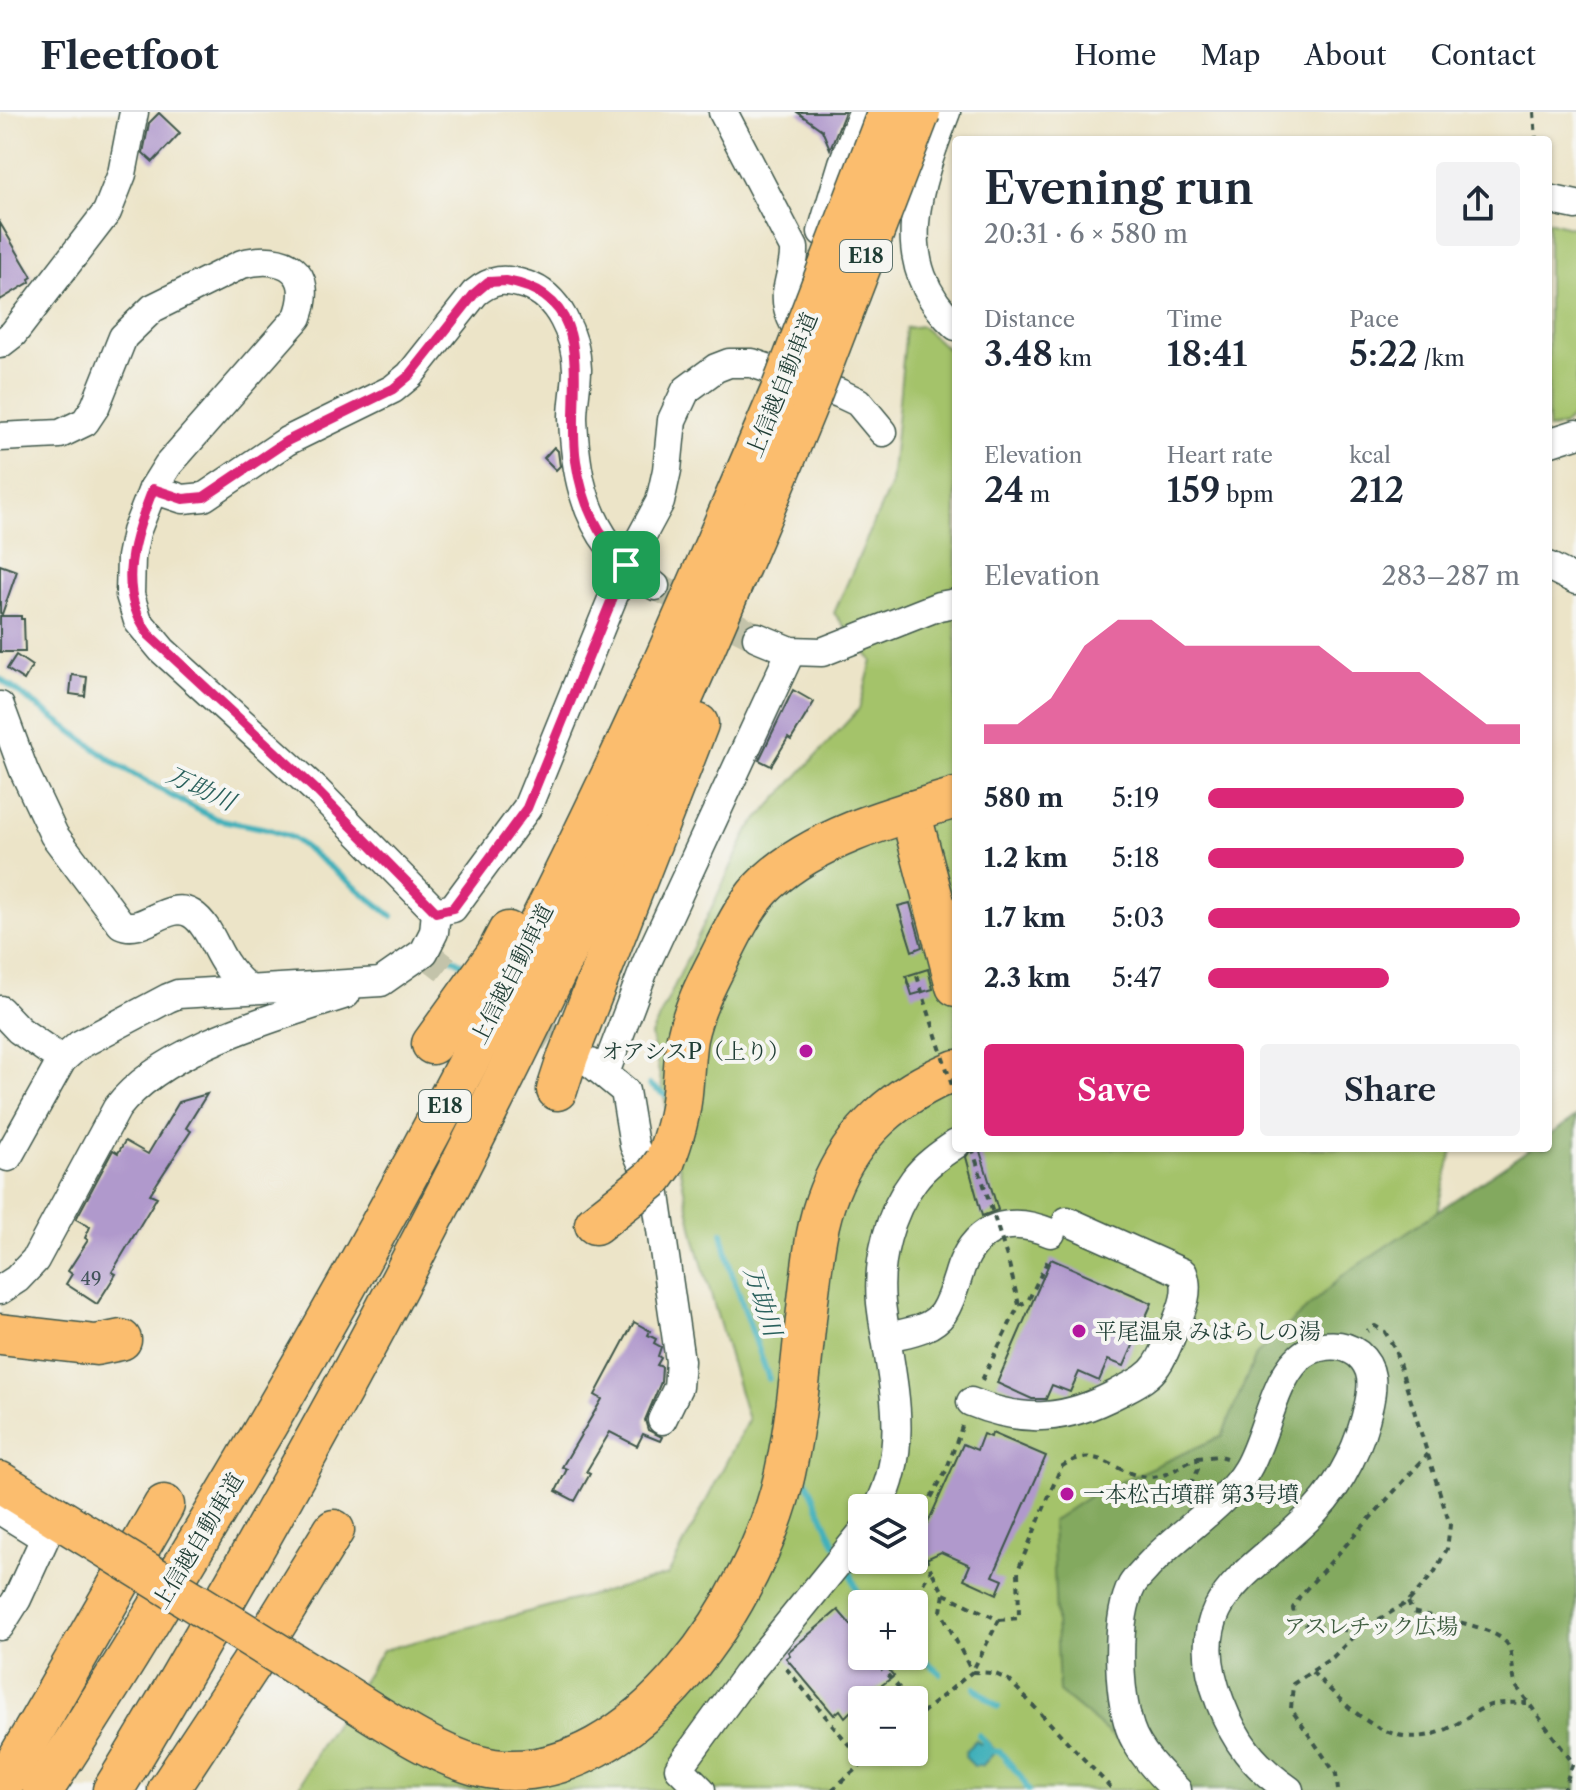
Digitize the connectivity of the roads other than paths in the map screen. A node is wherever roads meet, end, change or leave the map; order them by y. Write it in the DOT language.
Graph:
graph roads {
  1 [pos="134,112"];
  2 [pos="723,112"];
  3 [pos="863,112"];
  4 [pos="888,112"];
  5 [pos="920,112"];
  6 [pos="946,112"];
  7 [pos="1552,200"];
  8 [pos="1576,205"];
  9 [pos="790,315"];
  10 [pos="952,322"];
  11 [pos="0,344"];
  12 [pos="810,393"];
  13 [pos="883,432"];
  14 [pos="1576,434"];
  15 [pos="0,437"];
  16 [pos="1552,442"];
  17 [pos="153,489"];
  18 [pos="708,561"];
  19 [pos="626,565"];
  20 [pos="1552,568"];
  21 [pos="1576,580"];
  22 [pos="655,586"];
  23 [pos="952,604"];
  24 [pos="757,637"];
  25 [pos="791,651"];
  26 [pos="0,706"];
  27 [pos="952,799"];
  28 [pos="910,811"];
  29 [pos="436,912"];
  30 [pos="952,971"];
  31 [pos="381,982"];
  32 [pos="248,989"];
  33 [pos="0,1010"];
  34 [pos="432,1044"];
  35 [pos="62,1060"];
  36 [pos="952,1072"];
  37 [pos="557,1090"];
  38 [pos="952,1147"];
  39 [pos="8,1157"];
  40 [pos="595,1224"];
  41 [pos="0,1290"];
  42 [pos="0,1334"];
  43 [pos="888,1337"];
  44 [pos="121,1340"];
  45 [pos="971,1402"];
  46 [pos="662,1420"];
  47 [pos="0,1482"];
  48 [pos="884,1494"];
  49 [pos="164,1505"];
  50 [pos="0,1510"];
  51 [pos="334,1530"];
  52 [pos="848,1550"];
  53 [pos="0,1626"];
  54 [pos="0,1790"];
  55 [pos="43,1790"];
  56 [pos="113,1790"];
  57 [pos="168,1790"];
  58 [pos="701,1790"];
  59 [pos="1177,1790"];
  60 [pos="1289,1790"];
  1 -- 11 [label="street"];
  2 -- 9 [label="street"];
  3 -- 9 [label="street"];
  4 -- 12 [label="highway, 上信越自動車道 / E18, bridge"];
  5 -- 12 [label="highway, 上信越自動車道 / E18, bridge"];
  6 -- 10 [label="street"];
  7 -- 8 [label="street"];
  9 -- 12 [label="street"];
  12 -- 13 [label="street"];
  12 -- 18 [label="highway, 上信越自動車道 / E18"];
  12 -- 19 [label="street"];
  12 -- 37 [label="highway"];
  12 -- 56 [label="highway, 上信越自動車道 / E18"];
  14 -- 16 [label="street"];
  15 -- 17 [label="street"];
  17 -- 19 [label="street"];
  17 -- 29 [label="street"];
  18 -- 34 [label="highway"];
  18 -- 55 [label="highway, 上信越自動車道 / E18"];
  19 -- 22 [label="street"];
  19 -- 29 [label="street"];
  20 -- 21 [label="street"];
  23 -- 25 [label="street"];
  24 -- 25 [label="street"];
  25 -- 46 [label="street"];
  26 -- 32 [label="street"];
  27 -- 28 [label="highway"];
  28 -- 30 [label="highway"];
  28 -- 40 [label="highway, bridge"];
  29 -- 31 [label="street"];
  31 -- 32 [label="street"];
  31 -- 41 [label="street"];
  32 -- 35 [label="street"];
  33 -- 35 [label="street"];
  35 -- 39 [label="street"];
  36 -- 47 [label="highway, bridge"];
  38 -- 43 [label="street"];
  42 -- 44 [label="highway"];
  43 -- 45 [label="street"];
  43 -- 48 [label="street"];
  49 -- 54 [label="highway"];
  50 -- 53 [label="street"];
  51 -- 57 [label="highway"];
  52 -- 58 [label="street"];
  59 -- 60 [label="street"];
}
